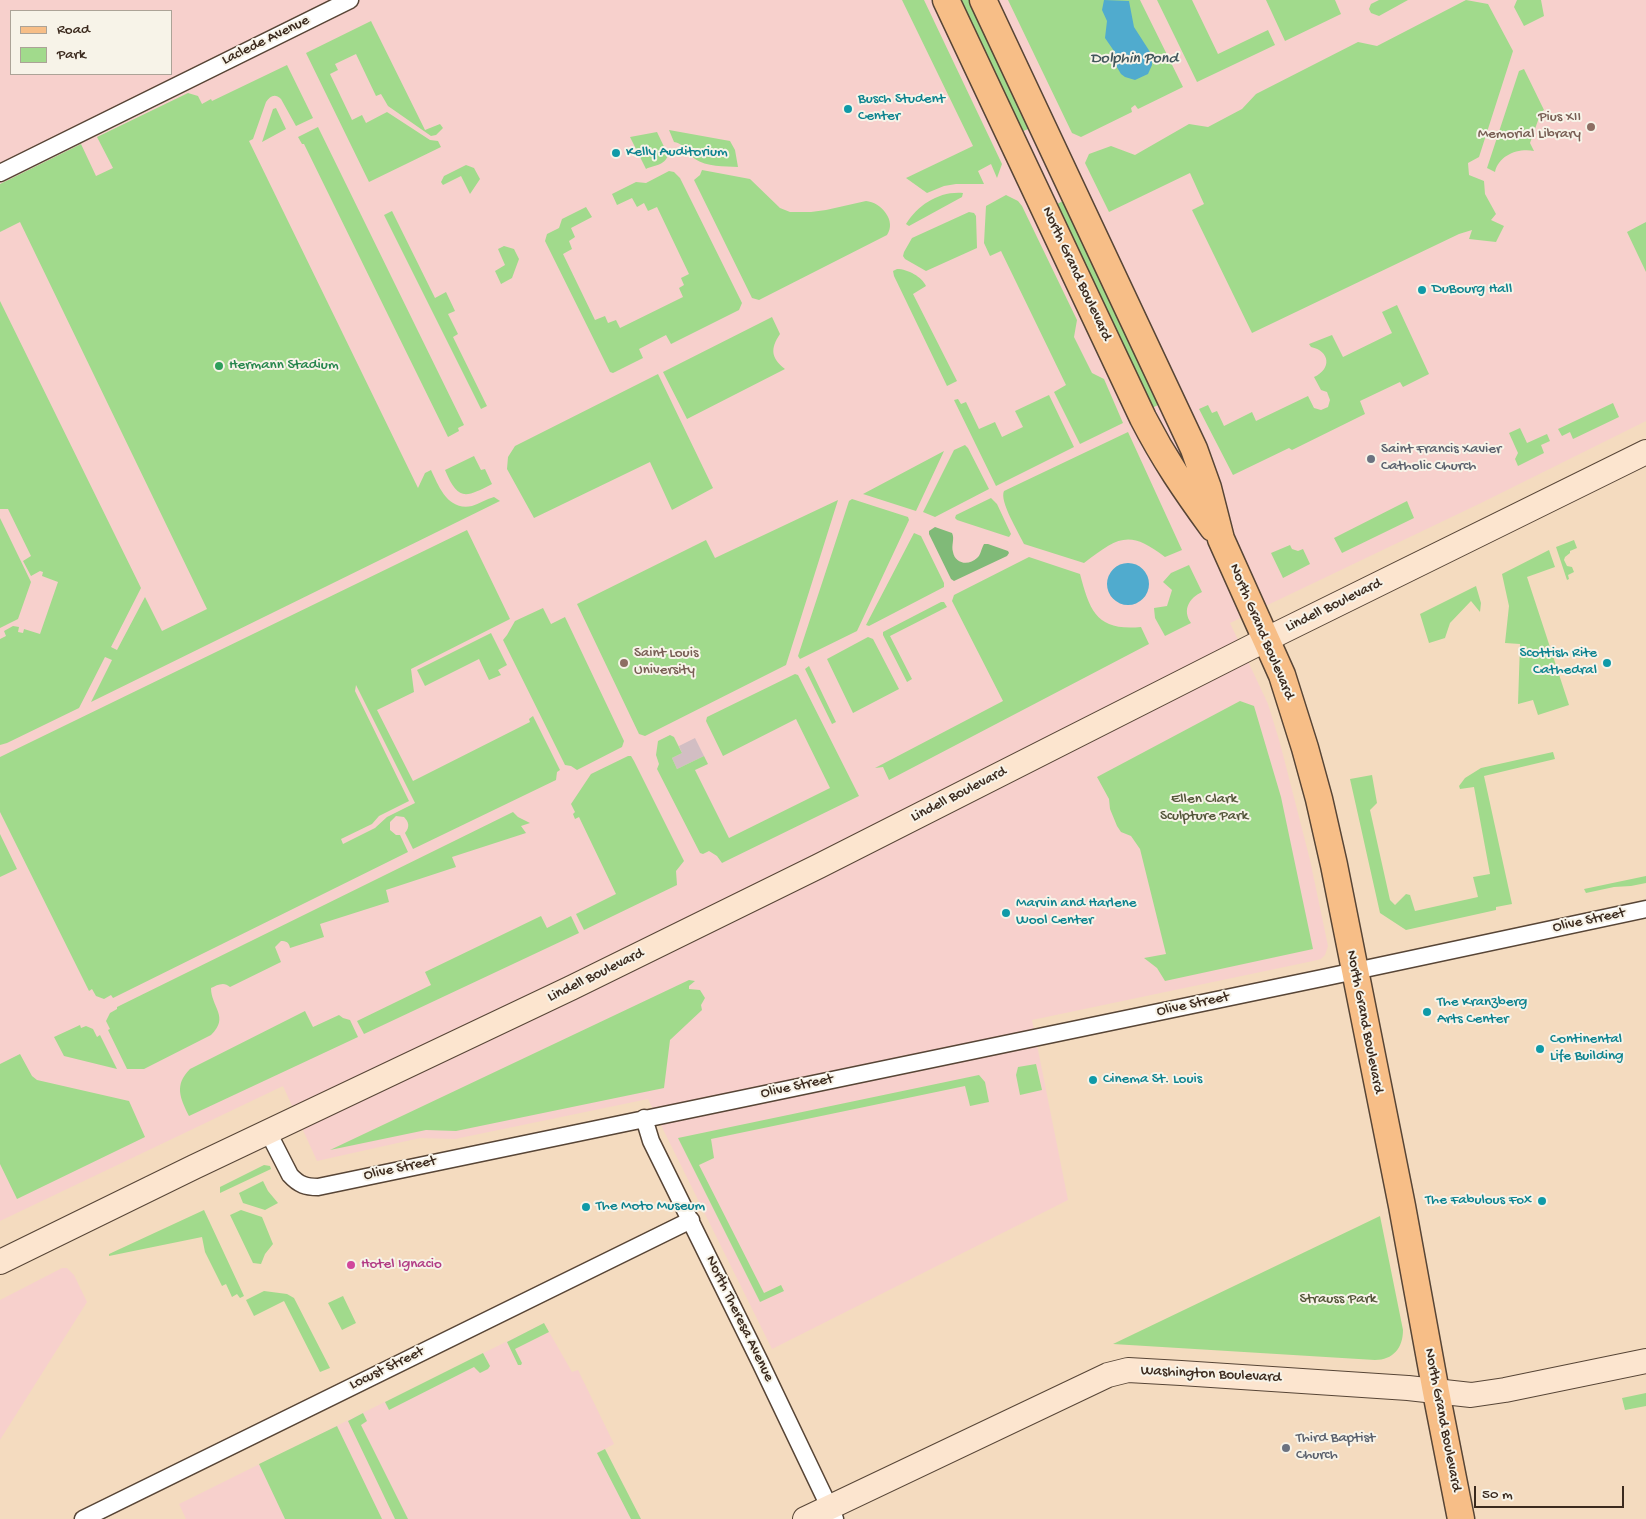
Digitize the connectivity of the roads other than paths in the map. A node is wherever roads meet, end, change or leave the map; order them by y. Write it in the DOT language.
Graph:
graph roads {
  1 [pos="350,0"];
  2 [pos="946,0"];
  3 [pos="983,0"];
  4 [pos="0,173"];
  5 [pos="1646,452"];
  6 [pos="1221,539"];
  7 [pos="1267,639"];
  8 [pos="1646,909"];
  9 [pos="1354,972"];
  10 [pos="644,1118"];
  11 [pos="268,1132"];
  12 [pos="691,1220"];
  13 [pos="0,1262"];
  14 [pos="1646,1361"];
  15 [pos="1436,1392"];
  16 [pos="832,1513"];
  17 [pos="83,1519"];
  18 [pos="805,1519"];
  19 [pos="1461,1519"];
  1 -- 4 [label="street, Laclede Avenue"];
  2 -- 6 [label="main road, North Grand Boulevard"];
  3 -- 6 [label="main road, North Grand Boulevard"];
  5 -- 7 [label="main road, Lindell Boulevard"];
  6 -- 7 [label="main road, North Grand Boulevard"];
  7 -- 9 [label="main road, North Grand Boulevard"];
  7 -- 11 [label="main road, Lindell Boulevard"];
  8 -- 9 [label="street, Olive Street"];
  9 -- 10 [label="street, Olive Street"];
  9 -- 15 [label="main road, North Grand Boulevard"];
  10 -- 11 [label="street, Olive Street"];
  10 -- 12 [label="street, North Theresa Avenue"];
  11 -- 13 [label="main road"];
  12 -- 16 [label="street, North Theresa Avenue"];
  12 -- 17 [label="street, Locust Street"];
  14 -- 15 [label="main road, Washington Boulevard"];
  15 -- 16 [label="main road, Washington Boulevard"];
  15 -- 19 [label="main road, North Grand Boulevard"];
  16 -- 18 [label="main road, Washington Boulevard"];
}
